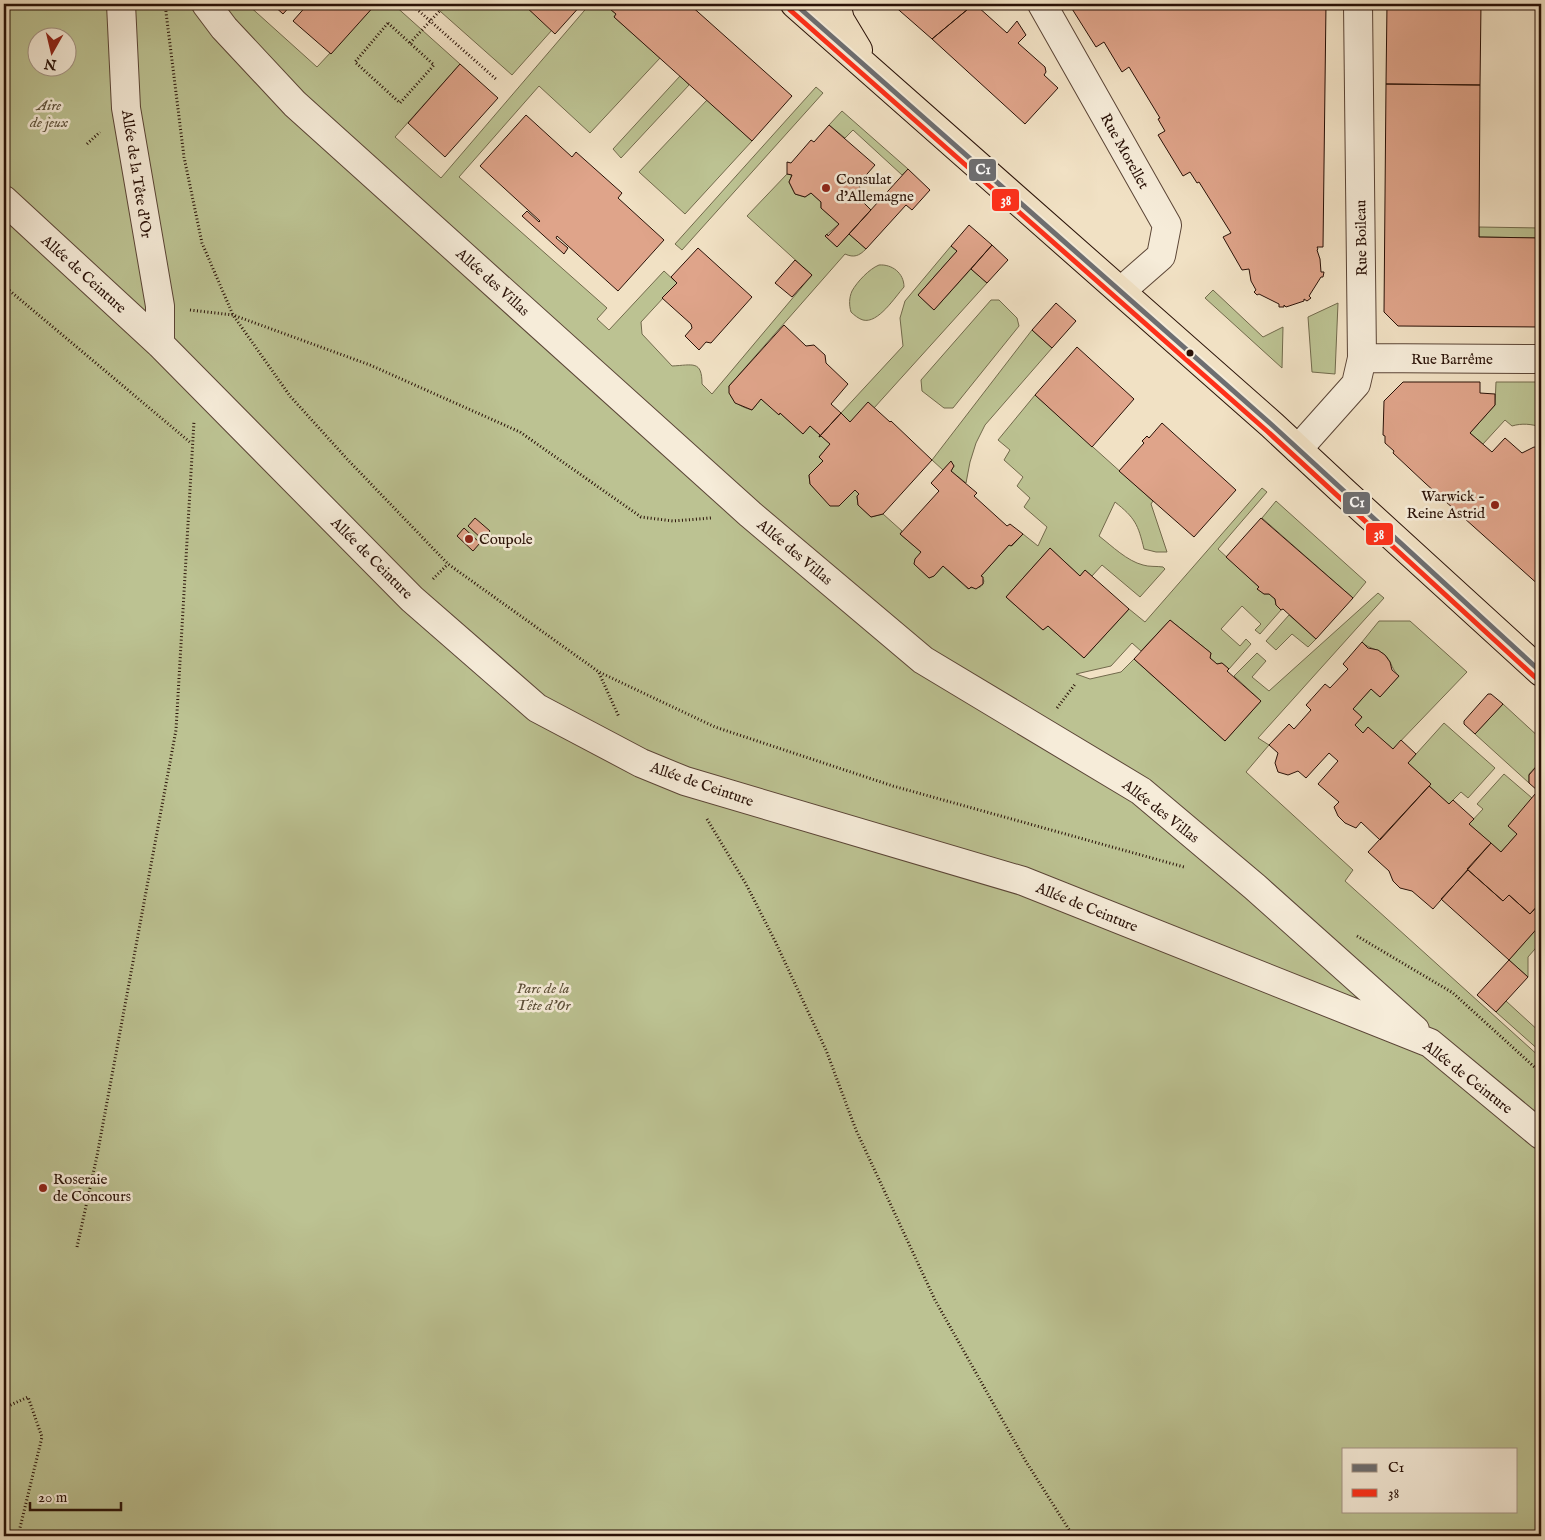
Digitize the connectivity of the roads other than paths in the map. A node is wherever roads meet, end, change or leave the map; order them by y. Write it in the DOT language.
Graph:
graph roads {
  1 [pos="121,4"];
  2 [pos="206,4"];
  3 [pos="795,4"];
  4 [pos="836,4"];
  5 [pos="1042,4"];
  6 [pos="1358,4"];
  7 [pos="869,69"];
  8 [pos="4,200"];
  9 [pos="1121,292"];
  10 [pos="160,344"];
  11 [pos="1362,358"];
  12 [pos="1541,359"];
  13 [pos="1298,449"];
  14 [pos="1541,672"];
  15 [pos="1430,1043"];
  16 [pos="1541,1135"];
  1 -- 10 [label="street, Allée de la Tête d'Or"];
  2 -- 15 [label="street, Allée des Villas"];
  3 -- 7 [label="main road"];
  4 -- 7 [label="main road"];
  5 -- 9 [label="street, Rue Morellet"];
  6 -- 11 [label="street, Rue Boileau"];
  7 -- 9 [label="main road"];
  8 -- 10 [label="street, Allée de Ceinture"];
  9 -- 13 [label="main road"];
  10 -- 15 [label="street, Allée de Ceinture"];
  11 -- 12 [label="street, Rue Barrême"];
  11 -- 13 [label="street, Rue Boileau"];
  13 -- 14 [label="main road"];
  15 -- 16 [label="street, Allée de Ceinture"];
}
